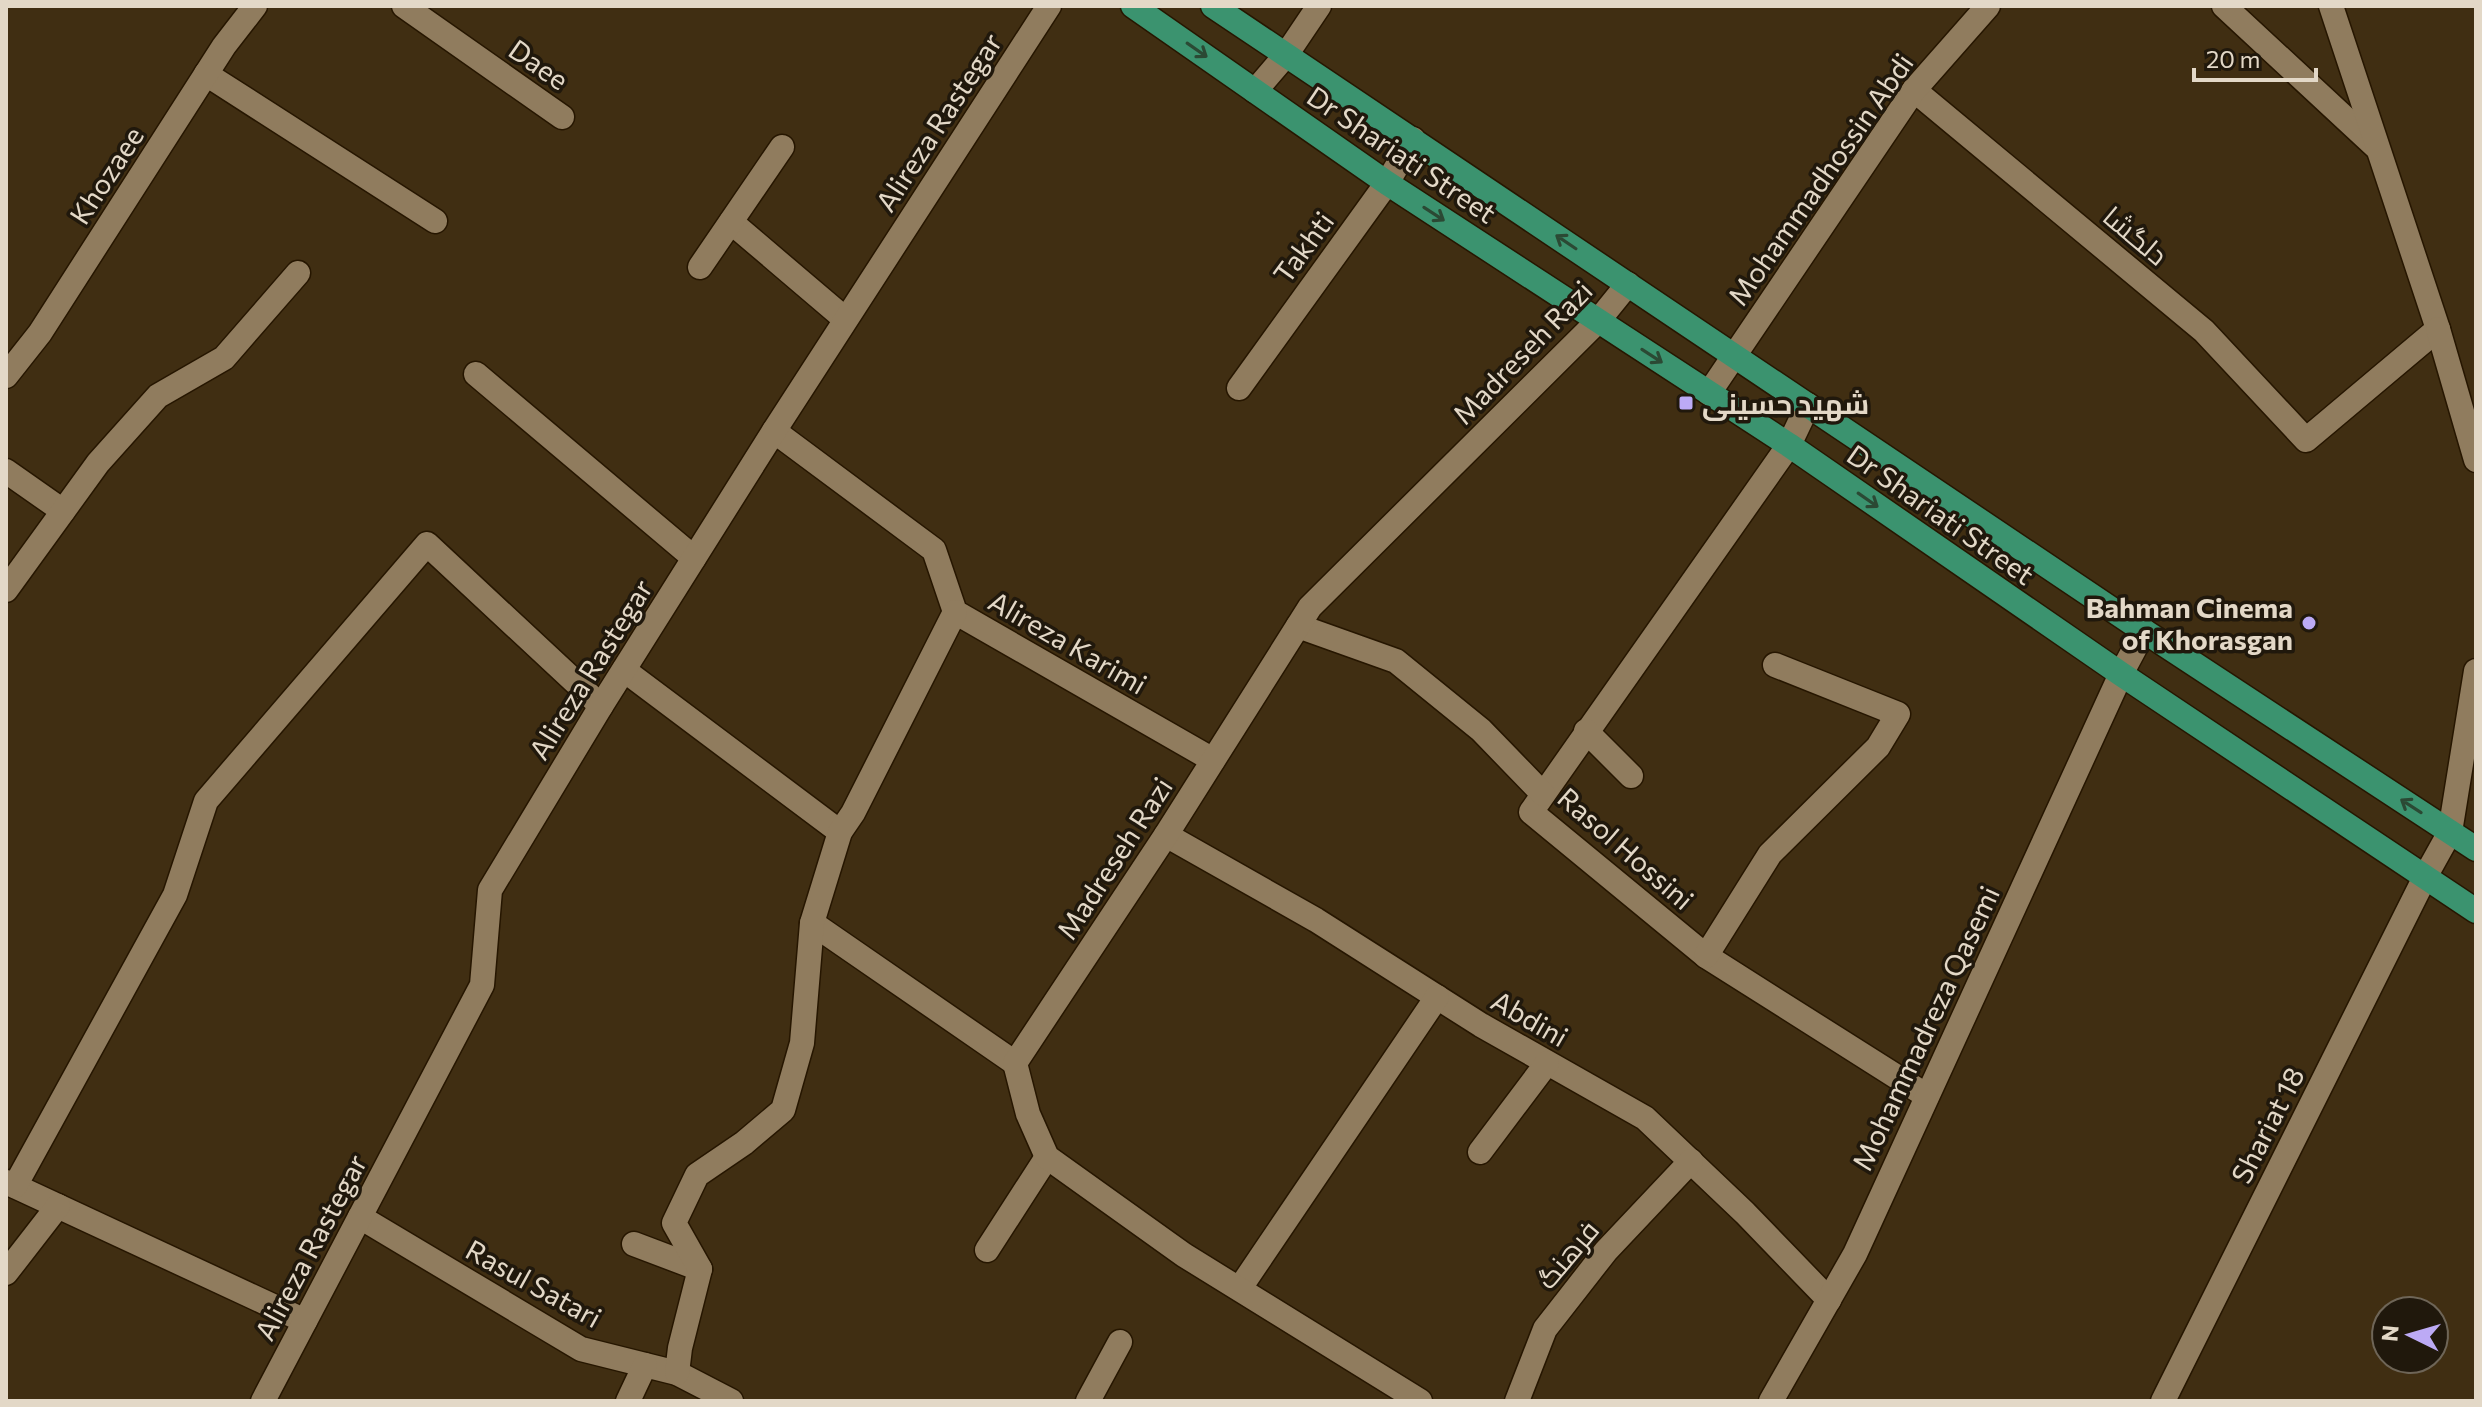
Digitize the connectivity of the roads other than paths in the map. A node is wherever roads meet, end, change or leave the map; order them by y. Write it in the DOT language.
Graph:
graph roads {
  1 [pos="255,6"];
  2 [pos="404,6"];
  3 [pos="1049,6"];
  4 [pos="1133,6"];
  5 [pos="1213,6"];
  6 [pos="1319,6"];
  7 [pos="1988,6"];
  8 [pos="2224,6"];
  9 [pos="2331,6"];
  10 [pos="1286,55"];
  11 [pos="206,74"];
  12 [pos="1914,90"];
  13 [pos="1255,91"];
  14 [pos="562,117"];
  15 [pos="1413,139"];
  16 [pos="782,147"];
  17 [pos="2377,149"];
  18 [pos="1387,183"];
  19 [pos="435,221"];
  20 [pos="731,222"];
  21 [pos="700,267"];
  22 [pos="298,273"];
  23 [pos="1628,284"];
  24 [pos="845,319"];
  25 [pos="1598,321"];
  26 [pos="2438,329"];
  27 [pos="1734,356"];
  28 [pos="476,374"];
  29 [pos="6,376"];
  30 [pos="1239,388"];
  31 [pos="1709,393"];
  32 [pos="1808,405"];
  33 [pos="774,431"];
  34 [pos="1789,445"];
  35 [pos="2476,460"];
  36 [pos="6,471"];
  37 [pos="63,511"];
  38 [pos="694,558"];
  39 [pos="6,590"];
  40 [pos="955,612"];
  41 [pos="1298,626"];
  42 [pos="2144,631"];
  43 [pos="1775,665"];
  44 [pos="624,670"];
  45 [pos="2476,671"];
  46 [pos="2121,674"];
  47 [pos="601,706"];
  48 [pos="1586,731"];
  49 [pos="1213,760"];
  50 [pos="1631,776"];
  51 [pos="1543,794"];
  52 [pos="840,832"];
  53 [pos="2450,832"];
  54 [pos="1166,835"];
  55 [pos="2476,849"];
  56 [pos="2425,877"];
  57 [pos="2476,911"];
  58 [pos="812,923"];
  59 [pos="1706,956"];
  60 [pos="1437,997"];
  61 [pos="1015,1063"];
  62 [pos="1547,1063"];
  63 [pos="1927,1096"];
  64 [pos="1480,1152"];
  65 [pos="1047,1157"];
  66 [pos="1691,1161"];
  67 [pos="11,1184"];
  68 [pos="58,1206"];
  69 [pos="360,1217"];
  70 [pos="634,1244"];
  71 [pos="987,1250"];
  72 [pos="700,1269"];
  73 [pos="6,1273"];
  74 [pos="1240,1288"];
  75 [pos="1829,1300"];
  76 [pos="305,1321"];
  77 [pos="1120,1342"];
  78 [pos="645,1365"];
  79 [pos="677,1373"];
  80 [pos="263,1401"];
  81 [pos="628,1401"];
  82 [pos="731,1401"];
  83 [pos="1088,1401"];
  84 [pos="1420,1401"];
  85 [pos="1517,1401"];
  86 [pos="1771,1401"];
  87 [pos="2163,1401"];
  1 -- 11 [label="street, Khozaee"];
  2 -- 14 [label="street, Daee"];
  3 -- 24 [label="street, Alireza Rastegar"];
  4 -- 13 [label="main road, Dr Shariati Street, one-way"];
  5 -- 10 [label="main road, Dr Shariati Street"];
  6 -- 10 [label="street"];
  7 -- 12 [label="street, Mohammadhossin Abdi"];
  8 -- 17 [label="street"];
  9 -- 17 [label="street"];
  10 -- 13 [label="street"];
  10 -- 15 [label="main road, Dr Shariati Street"];
  11 -- 19 [label="street"];
  11 -- 29 [label="street, Khozaee"];
  12 -- 26 [label="street, دلگشا"];
  12 -- 27 [label="street, Mohammadhossin Abdi"];
  13 -- 18 [label="main road, Dr Shariati Street"];
  15 -- 18 [label="street, Takhti"];
  23 -- 15 [label="main road, Dr Shariati Street, one-way"];
  16 -- 20 [label="street"];
  17 -- 26 [label="street"];
  18 -- 25 [label="main road, Dr Shariati Street, one-way"];
  18 -- 30 [label="street, Takhti"];
  20 -- 21 [label="street"];
  20 -- 24 [label="street"];
  22 -- 37 [label="street"];
  23 -- 25 [label="street, Madreseh Razi"];
  23 -- 27 [label="main road, Dr Shariati Street"];
  24 -- 33 [label="street, Alireza Rastegar"];
  25 -- 31 [label="main road, Dr Shariati Street, one-way"];
  25 -- 41 [label="street, Madreseh Razi"];
  26 -- 35 [label="street"];
  27 -- 31 [label="street, Mohammadhossin Abdi"];
  27 -- 32 [label="main road, Dr Shariati Street"];
  28 -- 38 [label="street"];
  31 -- 34 [label="main road, Dr Shariati Street"];
  32 -- 34 [label="street, Rasol Hossini"];
  32 -- 42 [label="main road, Dr Shariati Street"];
  33 -- 38 [label="street, Alireza Rastegar"];
  33 -- 40 [label="street, Alireza Karimi"];
  34 -- 46 [label="main road, Dr Shariati Street, one-way"];
  34 -- 48 [label="street, Rasol Hossini"];
  36 -- 37 [label="street"];
  37 -- 39 [label="street"];
  38 -- 44 [label="street, Alireza Rastegar"];
  40 -- 49 [label="street, Alireza Karimi"];
  40 -- 52 [label="street"];
  41 -- 49 [label="street, Madreseh Razi"];
  41 -- 51 [label="street"];
  42 -- 46 [label="street, Mohammadreza Qasemi"];
  53 -- 42 [label="main road, Dr Shariati Street, one-way"];
  43 -- 59 [label="street"];
  44 -- 47 [label="street, Alireza Rastegar"];
  44 -- 52 [label="street"];
  45 -- 53 [label="street, Shariat 18"];
  46 -- 56 [label="main road, Dr Shariati Street"];
  46 -- 63 [label="street, Mohammadreza Qasemi"];
  47 -- 67 [label="street"];
  47 -- 69 [label="street, Alireza Rastegar"];
  48 -- 50 [label="street"];
  48 -- 51 [label="street, Rasol Hossini"];
  49 -- 54 [label="street, Madreseh Razi"];
  51 -- 59 [label="street, Rasol Hossini"];
  52 -- 58 [label="street"];
  53 -- 55 [label="main road, Dr Shariati Street"];
  53 -- 56 [label="street, Shariat 18"];
  54 -- 60 [label="street, Abdini"];
  54 -- 61 [label="street, Madreseh Razi"];
  56 -- 57 [label="main road, Dr Shariati Street"];
  56 -- 87 [label="street, Shariat 18"];
  58 -- 61 [label="street"];
  58 -- 72 [label="street"];
  59 -- 63 [label="street, Rasol Hossini"];
  60 -- 62 [label="street, Abdini"];
  60 -- 74 [label="street"];
  61 -- 65 [label="street"];
  62 -- 64 [label="street"];
  62 -- 66 [label="street, Abdini"];
  63 -- 75 [label="street, Mohammadreza Qasemi"];
  65 -- 71 [label="street"];
  65 -- 74 [label="street"];
  66 -- 75 [label="street, Abdini"];
  66 -- 85 [label="street, فرهنگ"];
  67 -- 68 [label="street"];
  68 -- 73 [label="street"];
  68 -- 76 [label="street"];
  69 -- 76 [label="street, Alireza Rastegar"];
  69 -- 78 [label="street, Rasul Satari"];
  70 -- 72 [label="street"];
  72 -- 79 [label="street"];
  74 -- 84 [label="street"];
  75 -- 86 [label="street, Mohammadreza Qasemi"];
  76 -- 80 [label="street, Alireza Rastegar"];
  77 -- 83 [label="street"];
  78 -- 79 [label="street, Rasul Satari"];
  78 -- 81 [label="street"];
  79 -- 82 [label="street, Rasul Satari"];
}
